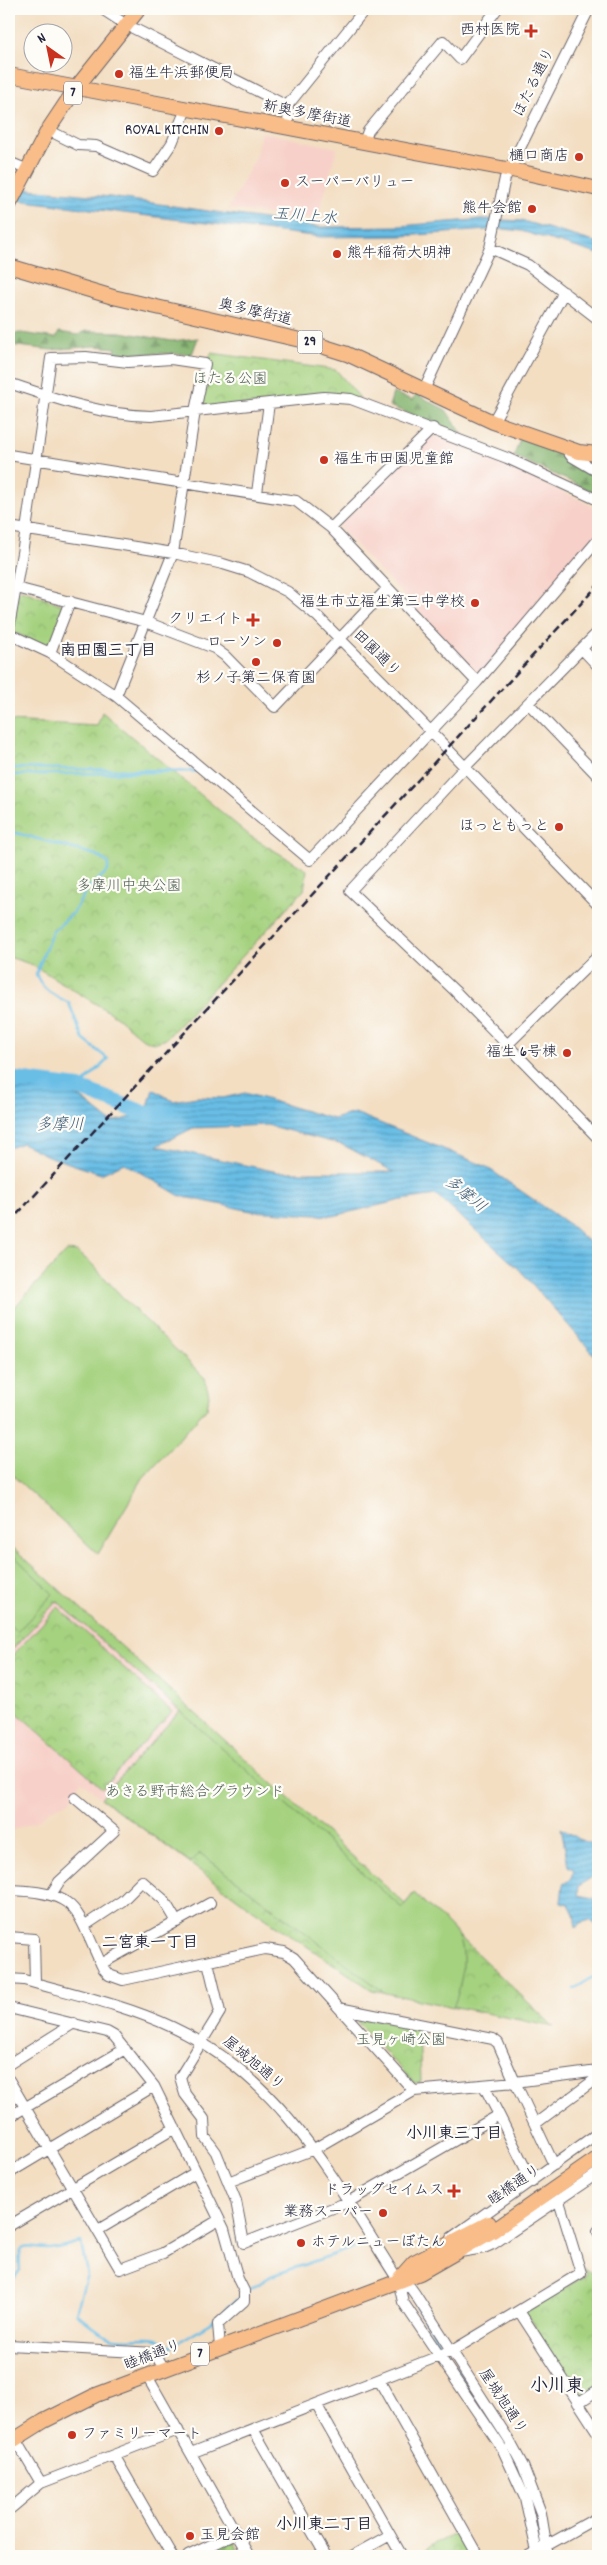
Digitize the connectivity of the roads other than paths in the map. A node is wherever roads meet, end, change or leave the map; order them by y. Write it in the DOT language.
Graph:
graph roads {
  1 [pos="102,9"];
  2 [pos="139,9"];
  3 [pos="365,9"];
  4 [pos="497,9"];
  5 [pos="589,9"];
  6 [pos="594,9"];
  7 [pos="598,11"];
  8 [pos="125,24"];
  9 [pos="9,75"];
  10 [pos="76,88"];
  11 [pos="287,106"];
  12 [pos="186,109"];
  13 [pos="287,128"];
  14 [pos="48,130"];
  15 [pos="364,142"];
  16 [pos="9,162"];
  17 [pos="26,169"];
  18 [pos="509,170"];
  19 [pos="598,190"];
  20 [pos="10,203"];
  21 [pos="490,248"];
  22 [pos="9,266"];
  23 [pos="564,292"];
  24 [pos="598,320"];
  25 [pos="9,383"];
  26 [pos="424,390"];
  27 [pos="46,395"];
  28 [pos="270,404"];
  29 [pos="195,411"];
  30 [pos="492,422"];
  31 [pos="433,428"];
  32 [pos="564,446"];
  33 [pos="598,454"];
  34 [pos="9,455"];
  35 [pos="36,460"];
  36 [pos="598,472"];
  37 [pos="184,482"];
  38 [pos="257,493"];
  39 [pos="598,500"];
  40 [pos="9,527"];
  41 [pos="331,528"];
  42 [pos="26,530"];
  43 [pos="598,540"];
  44 [pos="173,554"];
  45 [pos="12,586"];
  46 [pos="388,588"];
  47 [pos="70,601"];
  48 [pos="146,622"];
  49 [pos="9,627"];
  50 [pos="598,632"];
  51 [pos="9,634"];
  52 [pos="339,639"];
  53 [pos="582,649"];
  54 [pos="50,653"];
  55 [pos="598,666"];
  56 [pos="477,682"];
  57 [pos="116,696"];
  58 [pos="528,703"];
  59 [pos="430,731"];
  60 [pos="465,767"];
  61 [pos="598,776"];
  62 [pos="598,905"];
  63 [pos="598,956"];
  64 [pos="508,1044"];
  65 [pos="598,1138"];
  66 [pos="75,1798"];
  67 [pos="9,1890"];
  68 [pos="52,1894"];
  69 [pos="210,1903"];
  70 [pos="177,1922"];
  71 [pos="84,1926"];
  72 [pos="9,1937"];
  73 [pos="208,1962"];
  74 [pos="101,1964"];
  75 [pos="9,1979"];
  76 [pos="35,1983"];
  77 [pos="9,2008"];
  78 [pos="339,2008"];
  79 [pos="74,2023"];
  80 [pos="201,2042"];
  81 [pos="125,2049"];
  82 [pos="9,2064"];
  83 [pos="597,2075"];
  84 [pos="9,2080"];
  85 [pos="516,2082"];
  86 [pos="154,2086"];
  87 [pos="484,2086"];
  88 [pos="414,2091"];
  89 [pos="25,2108"];
  90 [pos="499,2115"];
  91 [pos="9,2117"];
  92 [pos="535,2124"];
  93 [pos="175,2128"];
  94 [pos="598,2133"];
  95 [pos="598,2147"];
  96 [pos="49,2149"];
  97 [pos="314,2149"];
  98 [pos="598,2158"];
  99 [pos="554,2165"];
  100 [pos="196,2172"];
  101 [pos="9,2173"];
  102 [pos="598,2173"];
  103 [pos="228,2182"];
  104 [pos="532,2182"];
  105 [pos="73,2189"];
  106 [pos="559,2201"];
  107 [pos="348,2202"];
  108 [pos="219,2220"];
  109 [pos="9,2226"];
  110 [pos="491,2228"];
  111 [pos="98,2230"];
  112 [pos="433,2252"];
  113 [pos="460,2252"];
  114 [pos="398,2280"];
  115 [pos="518,2311"];
  116 [pos="9,2345"];
  117 [pos="220,2347"];
  118 [pos="452,2351"];
  119 [pos="440,2356"];
  120 [pos="164,2368"];
  121 [pos="147,2376"];
  122 [pos="378,2380"];
  123 [pos="598,2390"];
  124 [pos="578,2403"];
  125 [pos="316,2404"];
  126 [pos="253,2429"];
  127 [pos="178,2430"];
  128 [pos="598,2433"];
  129 [pos="12,2441"];
  130 [pos="191,2453"];
  131 [pos="114,2455"];
  132 [pos="41,2483"];
  133 [pos="9,2510"];
  134 [pos="598,2517"];
  135 [pos="236,2533"];
  136 [pos="390,2535"];
  137 [pos="543,2552"];
  138 [pos="172,2556"];
  139 [pos="188,2556"];
  140 [pos="250,2556"];
  141 [pos="326,2556"];
  142 [pos="352,2556"];
  143 [pos="402,2556"];
  144 [pos="478,2556"];
  145 [pos="528,2556"];
  1 -- 8 [label="street"];
  2 -- 8 [label="main road, 7"];
  3 -- 11 [label="street"];
  4 -- 15 [label="street"];
  5 -- 18 [label="street, ほたる通り"];
  6 -- 7 [label="street"];
  8 -- 10 [label="main road, 7"];
  8 -- 11 [label="street"];
  9 -- 10 [label="main road, 新奥多摩街道"];
  10 -- 12 [label="main road, 新奥多摩街道"];
  10 -- 14 [label="main road, 7"];
  11 -- 13 [label="street"];
  12 -- 13 [label="main road, 新奥多摩街道"];
  12 -- 14 [label="street"];
  13 -- 15 [label="main road, 新奥多摩街道"];
  14 -- 17 [label="main road, 7"];
  15 -- 18 [label="main road, 新奥多摩街道"];
  16 -- 17 [label="street"];
  17 -- 20 [label="main road, 7"];
  18 -- 19 [label="main road, 新奥多摩街道"];
  18 -- 21 [label="street, ほたる通り"];
  21 -- 23 [label="street"];
  21 -- 26 [label="street, ほたる通り"];
  22 -- 26 [label="main road, 奥多摩街道 / 29"];
  23 -- 24 [label="street"];
  23 -- 30 [label="street"];
  25 -- 27 [label="street"];
  26 -- 30 [label="main road, 奥多摩街道 / 29"];
  27 -- 29 [label="street"];
  27 -- 29 [label="street"];
  27 -- 35 [label="street"];
  28 -- 29 [label="street"];
  28 -- 31 [label="street"];
  28 -- 38 [label="street"];
  29 -- 37 [label="street"];
  30 -- 32 [label="main road, 奥多摩街道 / 29"];
  31 -- 39 [label="street"];
  31 -- 41 [label="street"];
  32 -- 33 [label="main road, 奥多摩街道 / 29"];
  32 -- 36 [label="street"];
  34 -- 35 [label="street"];
  35 -- 37 [label="street"];
  35 -- 42 [label="street"];
  37 -- 38 [label="street"];
  37 -- 44 [label="street"];
  38 -- 41 [label="street"];
  40 -- 42 [label="street, 田園通り"];
  41 -- 46 [label="street"];
  42 -- 44 [label="street, 田園通り"];
  42 -- 45 [label="street"];
  43 -- 56 [label="street"];
  44 -- 48 [label="street"];
  44 -- 52 [label="street, 田園通り"];
  45 -- 47 [label="street"];
  45 -- 49 [label="street"];
  46 -- 52 [label="street"];
  46 -- 56 [label="street"];
  47 -- 48 [label="street"];
  47 -- 54 [label="street"];
  48 -- 52 [label="street"];
  48 -- 57 [label="street"];
  50 -- 53 [label="street"];
  51 -- 54 [label="street"];
  52 -- 59 [label="street, 田園通り"];
  53 -- 55 [label="street"];
  53 -- 58 [label="street"];
  54 -- 57 [label="street"];
  56 -- 59 [label="street"];
  57 -- 59 [label="street"];
  58 -- 60 [label="street"];
  58 -- 61 [label="street"];
  59 -- 60 [label="street, 田園通り"];
  60 -- 62 [label="street, 田園通り"];
  60 -- 64 [label="street"];
  63 -- 64 [label="street"];
  64 -- 65 [label="street"];
  66 -- 68 [label="street"];
  67 -- 68 [label="street"];
  68 -- 71 [label="street"];
  69 -- 70 [label="street"];
  70 -- 71 [label="street"];
  70 -- 74 [label="street"];
  71 -- 74 [label="street"];
  72 -- 76 [label="street"];
  73 -- 74 [label="street"];
  73 -- 78 [label="street"];
  73 -- 80 [label="street"];
  75 -- 76 [label="street, 屋城旭通り"];
  76 -- 80 [label="street, 屋城旭通り"];
  77 -- 79 [label="street"];
  78 -- 85 [label="street"];
  78 -- 88 [label="street"];
  79 -- 81 [label="street"];
  79 -- 82 [label="street"];
  80 -- 97 [label="street, 屋城旭通り"];
  80 -- 103 [label="street"];
  81 -- 86 [label="street"];
  81 -- 89 [label="street"];
  83 -- 85 [label="street"];
  83 -- 92 [label="street"];
  84 -- 89 [label="street"];
  85 -- 87 [label="street"];
  85 -- 92 [label="street"];
  86 -- 93 [label="street"];
  86 -- 96 [label="street"];
  87 -- 88 [label="street"];
  87 -- 90 [label="street"];
  88 -- 97 [label="street"];
  89 -- 91 [label="street"];
  89 -- 96 [label="street"];
  90 -- 104 [label="street"];
  90 -- 107 [label="street"];
  92 -- 99 [label="street"];
  93 -- 100 [label="street"];
  93 -- 105 [label="street"];
  94 -- 99 [label="street"];
  95 -- 110 [label="main road, 睦橋通り / 7"];
  96 -- 101 [label="street"];
  96 -- 105 [label="street"];
  97 -- 103 [label="street"];
  97 -- 107 [label="street, 屋城旭通り"];
  98 -- 110 [label="main road, 睦橋通り / 7"];
  99 -- 104 [label="street"];
  100 -- 108 [label="street"];
  100 -- 111 [label="street"];
  102 -- 106 [label="street"];
  103 -- 107 [label="street"];
  104 -- 112 [label="street"];
  105 -- 109 [label="street"];
  105 -- 111 [label="street"];
  106 -- 113 [label="street"];
  106 -- 115 [label="street"];
  107 -- 114 [label="street, 屋城旭通り"];
  108 -- 111 [label="street"];
  108 -- 117 [label="street"];
  110 -- 112 [label="main road, 睦橋通り / 7"];
  110 -- 113 [label="main road, 睦橋通り / 7"];
  112 -- 114 [label="main road, 睦橋通り / 7"];
  113 -- 114 [label="main road, 睦橋通り / 7"];
  114 -- 117 [label="main road, 睦橋通り / 7"];
  114 -- 118 [label="street, 屋城旭通り"];
  114 -- 119 [label="street, 屋城旭通り"];
  115 -- 118 [label="street"];
  115 -- 124 [label="street"];
  116 -- 120 [label="street"];
  117 -- 120 [label="main road, 睦橋通り / 7"];
  118 -- 119 [label="street"];
  118 -- 137 [label="street, 屋城旭通り"];
  119 -- 122 [label="street"];
  119 -- 137 [label="street, 屋城旭通り"];
  120 -- 121 [label="main road, 睦橋通り / 7"];
  121 -- 127 [label="street"];
  121 -- 129 [label="main road, 睦橋通り / 7"];
  122 -- 125 [label="street"];
  122 -- 144 [label="street"];
  123 -- 124 [label="street"];
  124 -- 128 [label="street"];
  125 -- 126 [label="street"];
  125 -- 136 [label="street"];
  126 -- 130 [label="street"];
  126 -- 141 [label="street"];
  127 -- 130 [label="street"];
  127 -- 131 [label="street"];
  129 -- 132 [label="street"];
  130 -- 135 [label="street"];
  131 -- 132 [label="street"];
  131 -- 138 [label="street"];
  132 -- 133 [label="street"];
  134 -- 137 [label="street"];
  135 -- 139 [label="street"];
  135 -- 140 [label="street"];
  136 -- 142 [label="street"];
  136 -- 143 [label="street"];
  137 -- 145 [label="street"];
}
